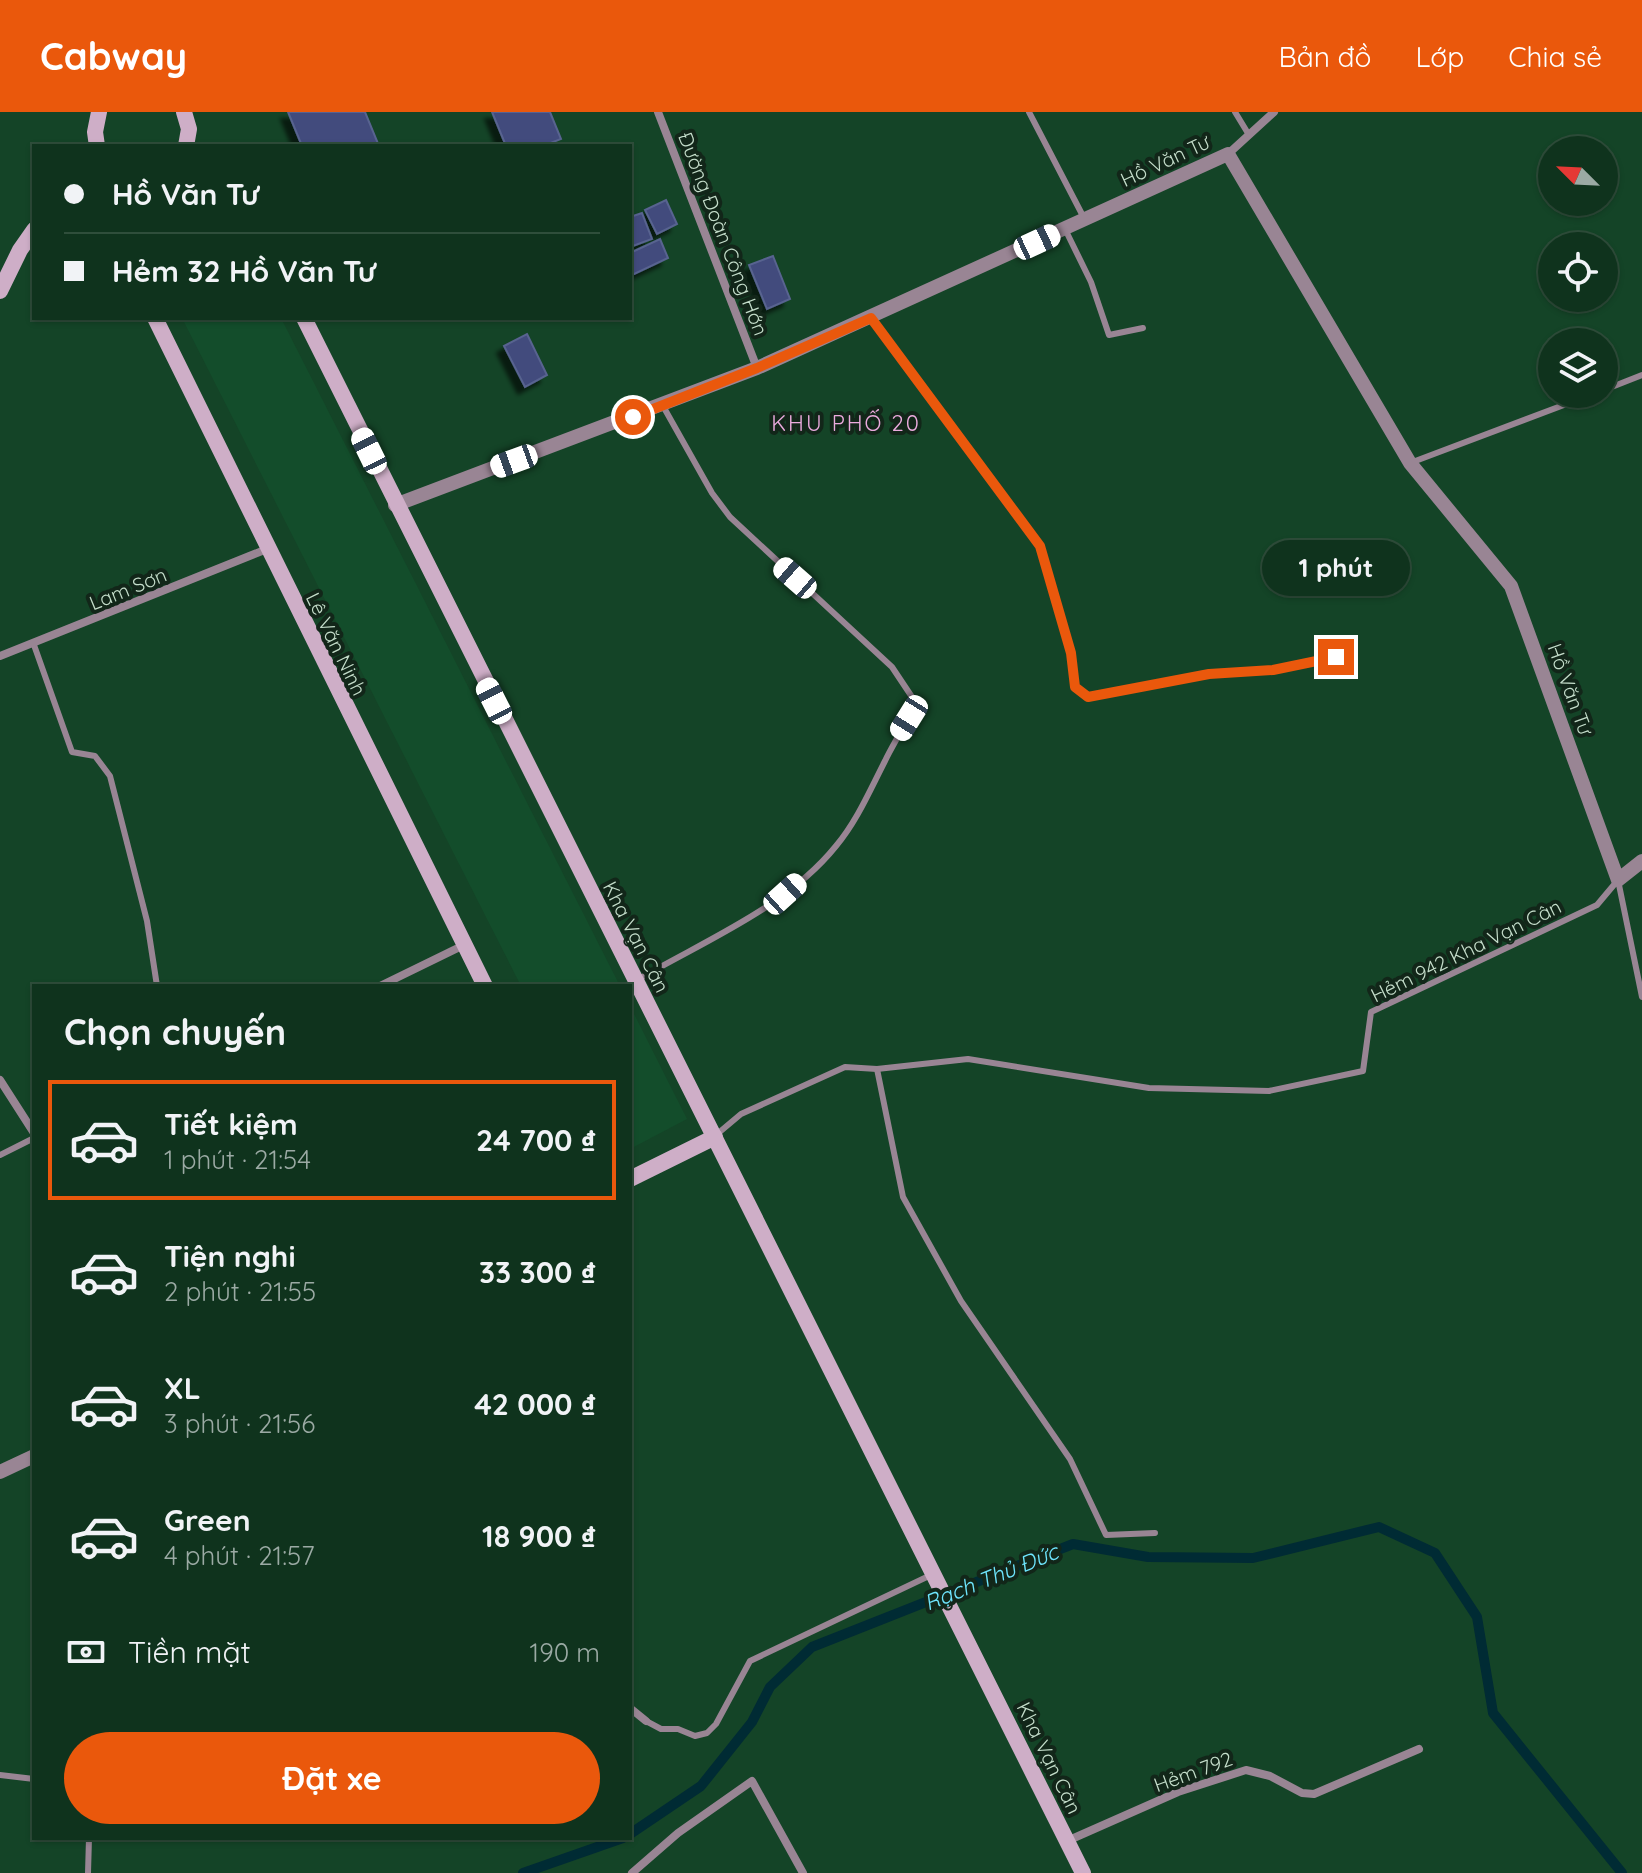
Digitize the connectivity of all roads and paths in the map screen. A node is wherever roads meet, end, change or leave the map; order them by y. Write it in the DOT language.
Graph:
graph roads {
  1 [pos="99,112"];
  2 [pos="658,112"];
  3 [pos="1029,112"];
  4 [pos="1235,112"];
  5 [pos="1274,112"];
  6 [pos="187,120"];
  7 [pos="1249,135"];
  8 [pos="97,144"];
  9 [pos="186,144"];
  10 [pos="200,144"];
  11 [pos="1228,154"];
  12 [pos="1085,220"];
  13 [pos="1065,229"];
  14 [pos="32,233"];
  15 [pos="0,291"];
  16 [pos="871,318"];
  17 [pos="156,320"];
  18 [pos="305,320"];
  19 [pos="1143,328"];
  20 [pos="757,368"];
  21 [pos="1642,375"];
  22 [pos="1618,384"];
  23 [pos="663,406"];
  24 [pos="1556,408"];
  25 [pos="1410,463"];
  26 [pos="395,505"];
  27 [pos="267,549"];
  28 [pos="34,645"];
  29 [pos="0,656"];
  30 [pos="1336,657"];
  31 [pos="1642,861"];
  32 [pos="1618,880"];
  33 [pos="464,945"];
  34 [pos="636,981"];
  35 [pos="157,984"];
  36 [pos="384,984"];
  37 [pos="484,984"];
  38 [pos="1642,997"];
  39 [pos="877,1069"];
  40 [pos="0,1080"];
  41 [pos="32,1132"];
  42 [pos="32,1136"];
  43 [pos="715,1137"];
  44 [pos="0,1155"];
  45 [pos="632,1178"];
  46 [pos="32,1457"];
  47 [pos="0,1472"];
  48 [pos="1155,1533"];
  49 [pos="931,1575"];
  50 [pos="632,1710"];
  51 [pos="646,1721"];
  52 [pos="1419,1749"];
  53 [pos="0,1775"];
  54 [pos="32,1779"];
  55 [pos="89,1840"];
  56 [pos="1067,1841"];
  57 [pos="88,1873"];
  58 [pos="632,1873"];
  59 [pos="803,1873"];
  60 [pos="1083,1873"];
  1 -- 8 [label="main road"];
  2 -- 20 [label="street, Đường Đoàn Công Hớn"];
  3 -- 12 [label="lane"];
  4 -- 7 [label="lane"];
  5 -- 7 [label="street"];
  6 -- 9 [label="main road"];
  6 -- 10 [label="main road"];
  7 -- 11 [label="street"];
  11 -- 12 [label="street, Hồ Văn Tư"];
  11 -- 25 [label="street, Hồ Văn Tư"];
  12 -- 13 [label="street, Hồ Văn Tư"];
  13 -- 16 [label="street, Hồ Văn Tư"];
  13 -- 19 [label="lane"];
  14 -- 15 [label="main road"];
  16 -- 20 [label="street, Hồ Văn Tư"];
  16 -- 30 [label="lane"];
  17 -- 27 [label="main road, Lê Văn Ninh"];
  18 -- 26 [label="main road, Kha Vạn Cân"];
  20 -- 23 [label="street, Hồ Văn Tư"];
  21 -- 22 [label="lane"];
  23 -- 26 [label="street, Hồ Văn Tư"];
  23 -- 34 [label="lane"];
  24 -- 25 [label="lane"];
  25 -- 32 [label="street, Hồ Văn Tư"];
  26 -- 34 [label="main road, Kha Vạn Cân"];
  27 -- 28 [label="street, Lam Sơn"];
  27 -- 33 [label="main road, Lê Văn Ninh"];
  28 -- 29 [label="street, Lam Sơn"];
  28 -- 35 [label="lane"];
  31 -- 32 [label="street"];
  32 -- 38 [label="lane"];
  32 -- 39 [label="lane, Hẻm 942 Kha Vạn Cân"];
  33 -- 36 [label="street"];
  33 -- 37 [label="main road, Lê Văn Ninh"];
  34 -- 43 [label="main road, Kha Vạn Cân"];
  39 -- 43 [label="lane, Hẻm 942 Kha Vạn Cân"];
  39 -- 48 [label="lane"];
  40 -- 41 [label="street"];
  42 -- 44 [label="lane"];
  43 -- 45 [label="main road"];
  43 -- 49 [label="main road, Kha Vạn Cân"];
  46 -- 47 [label="street"];
  49 -- 51 [label="lane"];
  49 -- 56 [label="main road, Kha Vạn Cân"];
  50 -- 51 [label="street"];
  52 -- 56 [label="street, Hẻm 792"];
  53 -- 54 [label="lane"];
  55 -- 57 [label="lane"];
  56 -- 60 [label="main road, Kha Vạn Cân"];
  58 -- 59 [label="street"];
}
